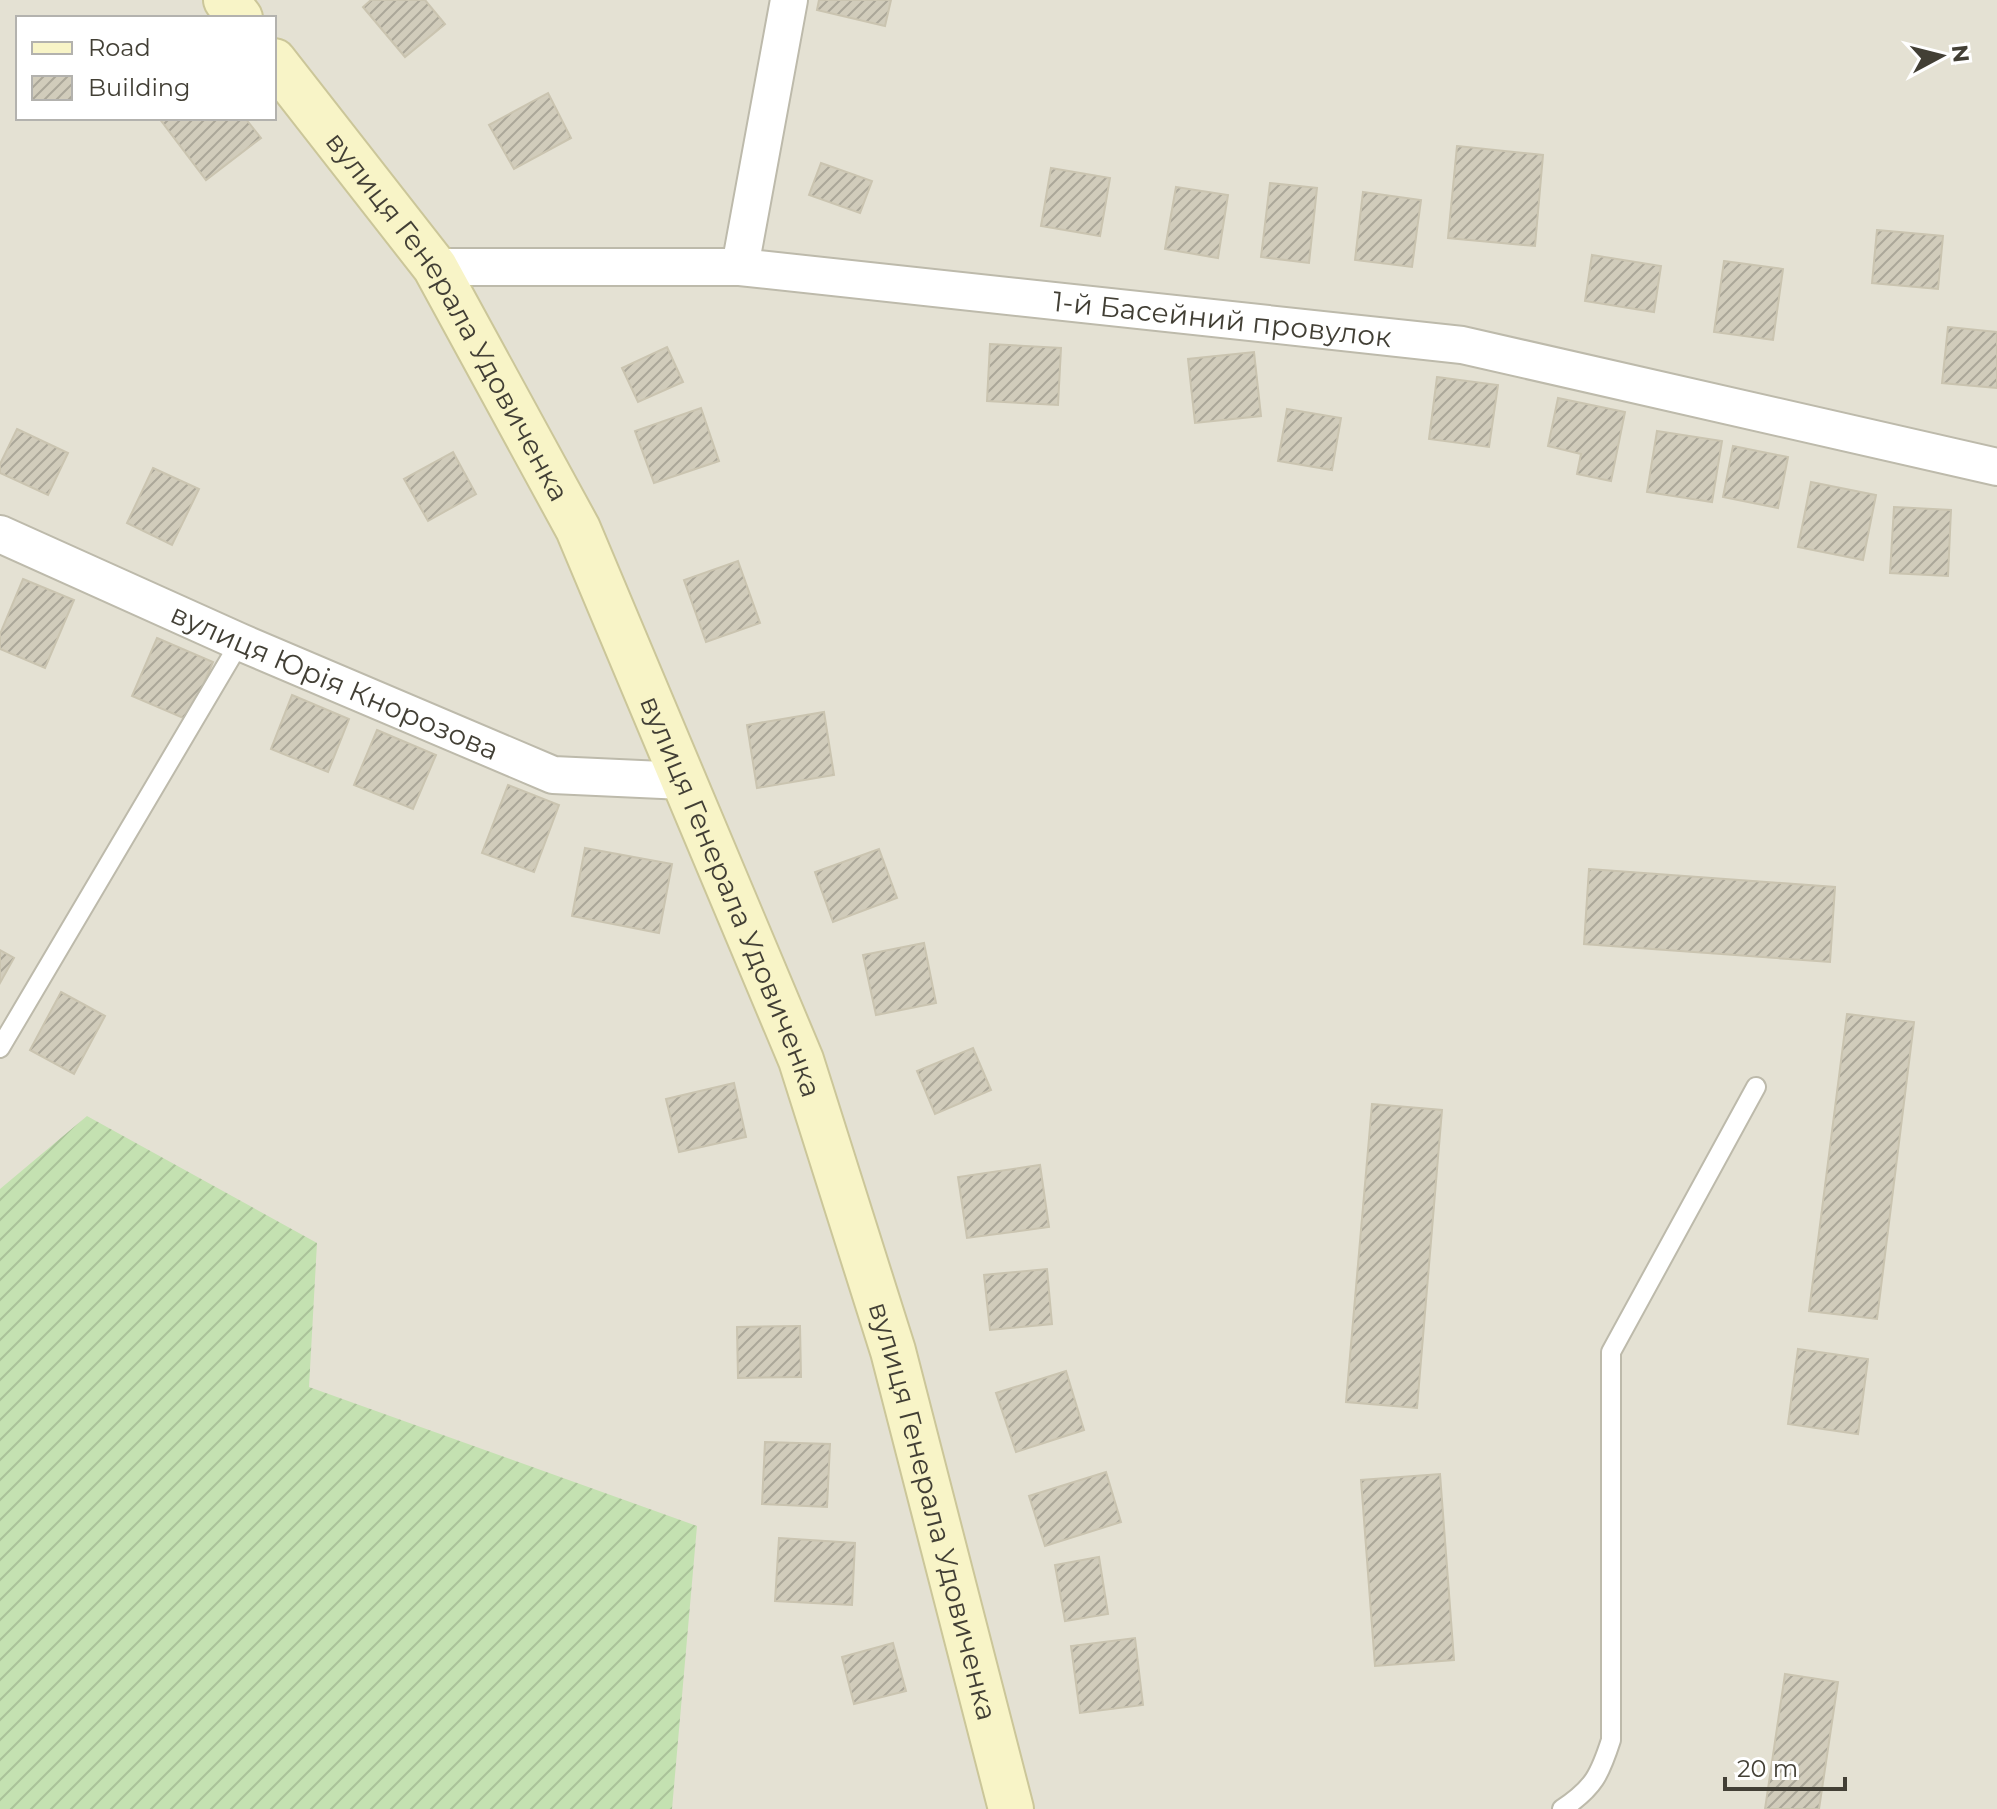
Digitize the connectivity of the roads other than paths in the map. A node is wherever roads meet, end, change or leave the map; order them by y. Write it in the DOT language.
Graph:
graph roads {
  1 [pos="226,0"];
  2 [pos="789,0"];
  3 [pos="238,16"];
  4 [pos="276,64"];
  5 [pos="435,267"];
  6 [pos="740,267"];
  7 [pos="1997,467"];
  8 [pos="0,534"];
  9 [pos="240,642"];
  10 [pos="684,781"];
  11 [pos="0,1048"];
  12 [pos="1756,1087"];
  13 [pos="1011,1809"];
  14 [pos="1562,1809"];
  1 -- 3 [label="main road"];
  2 -- 6 [label="street"];
  4 -- 5 [label="main road, вулиця Генерала Удовиченка"];
  5 -- 6 [label="street, 1-й Басейний провулок"];
  5 -- 10 [label="main road, вулиця Генерала Удовиченка"];
  6 -- 7 [label="street, 1-й Басейний провулок"];
  8 -- 9 [label="street, вулиця Юрія Кнорозова"];
  9 -- 10 [label="street, вулиця Юрія Кнорозова"];
  9 -- 11 [label="lane"];
  10 -- 13 [label="main road, вулиця Генерала Удовиченка"];
  12 -- 14 [label="lane"];
}
